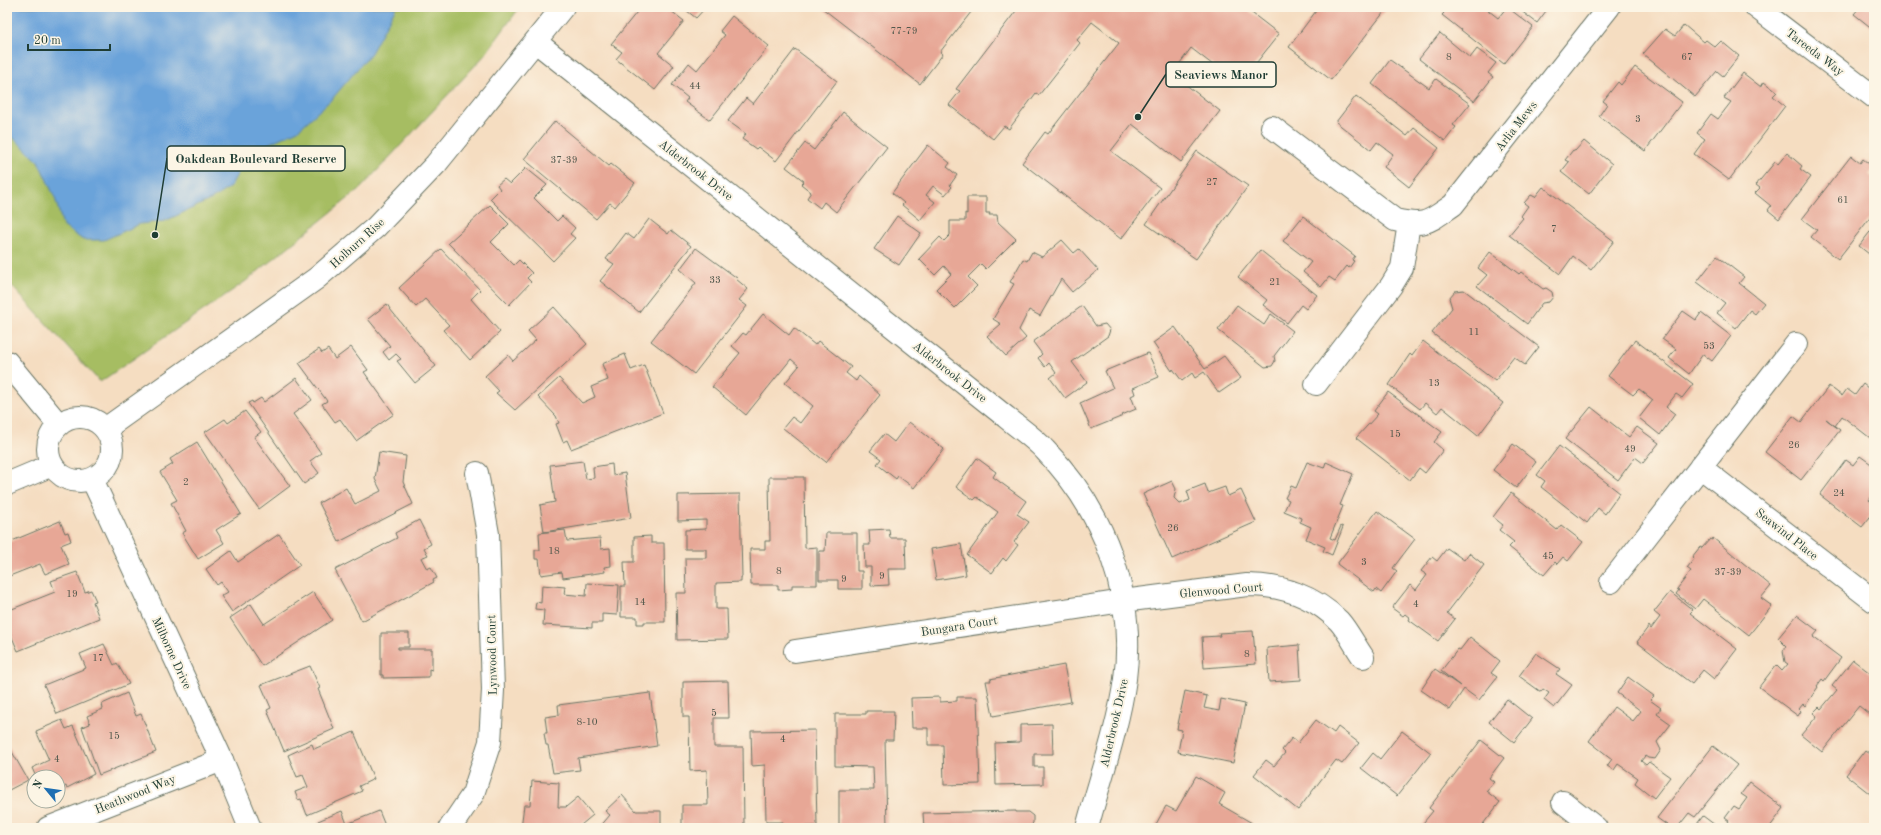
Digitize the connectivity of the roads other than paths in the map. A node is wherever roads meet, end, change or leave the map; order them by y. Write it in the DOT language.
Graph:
graph roads {
  1 [pos="563,7"];
  2 [pos="1609,7"];
  3 [pos="1756,7"];
  4 [pos="536,42"];
  5 [pos="1874,97"];
  6 [pos="1272,127"];
  7 [pos="1409,223"];
  8 [pos="1796,344"];
  9 [pos="7,362"];
  10 [pos="1316,384"];
  11 [pos="59,425"];
  12 [pos="105,429"];
  13 [pos="52,465"];
  14 [pos="1700,467"];
  15 [pos="477,473"];
  16 [pos="92,479"];
  17 [pos="7,484"];
  18 [pos="1611,582"];
  19 [pos="1123,601"];
  20 [pos="1874,601"];
  21 [pos="795,651"];
  22 [pos="1363,657"];
  23 [pos="222,760"];
  24 [pos="1563,802"];
  25 [pos="48,828"];
  26 [pos="250,828"];
  27 [pos="450,828"];
  28 [pos="1087,828"];
  29 [pos="1596,828"];
  1 -- 4 [label="street, Holburn Rise"];
  2 -- 7 [label="street, Arlia Mews"];
  3 -- 5 [label="street, Tareeda Way"];
  4 -- 12 [label="street, Holburn Rise"];
  4 -- 19 [label="street, Alderbrook Drive"];
  6 -- 7 [label="street, Arlia Mews"];
  7 -- 10 [label="street"];
  8 -- 14 [label="street"];
  9 -- 11 [label="street"];
  11 -- 12 [label="street"];
  11 -- 13 [label="street"];
  12 -- 16 [label="street"];
  13 -- 16 [label="street"];
  13 -- 17 [label="street"];
  14 -- 18 [label="street"];
  14 -- 20 [label="street, Seawind Place"];
  15 -- 27 [label="street, Lynwood Court"];
  16 -- 23 [label="street, Milborne Drive"];
  19 -- 21 [label="street, Bungara Court"];
  19 -- 22 [label="street, Glenwood Court"];
  19 -- 28 [label="street, Alderbrook Drive"];
  23 -- 25 [label="street, Heathwood Way"];
  23 -- 26 [label="street, Milborne Drive"];
  24 -- 29 [label="street"];
}
